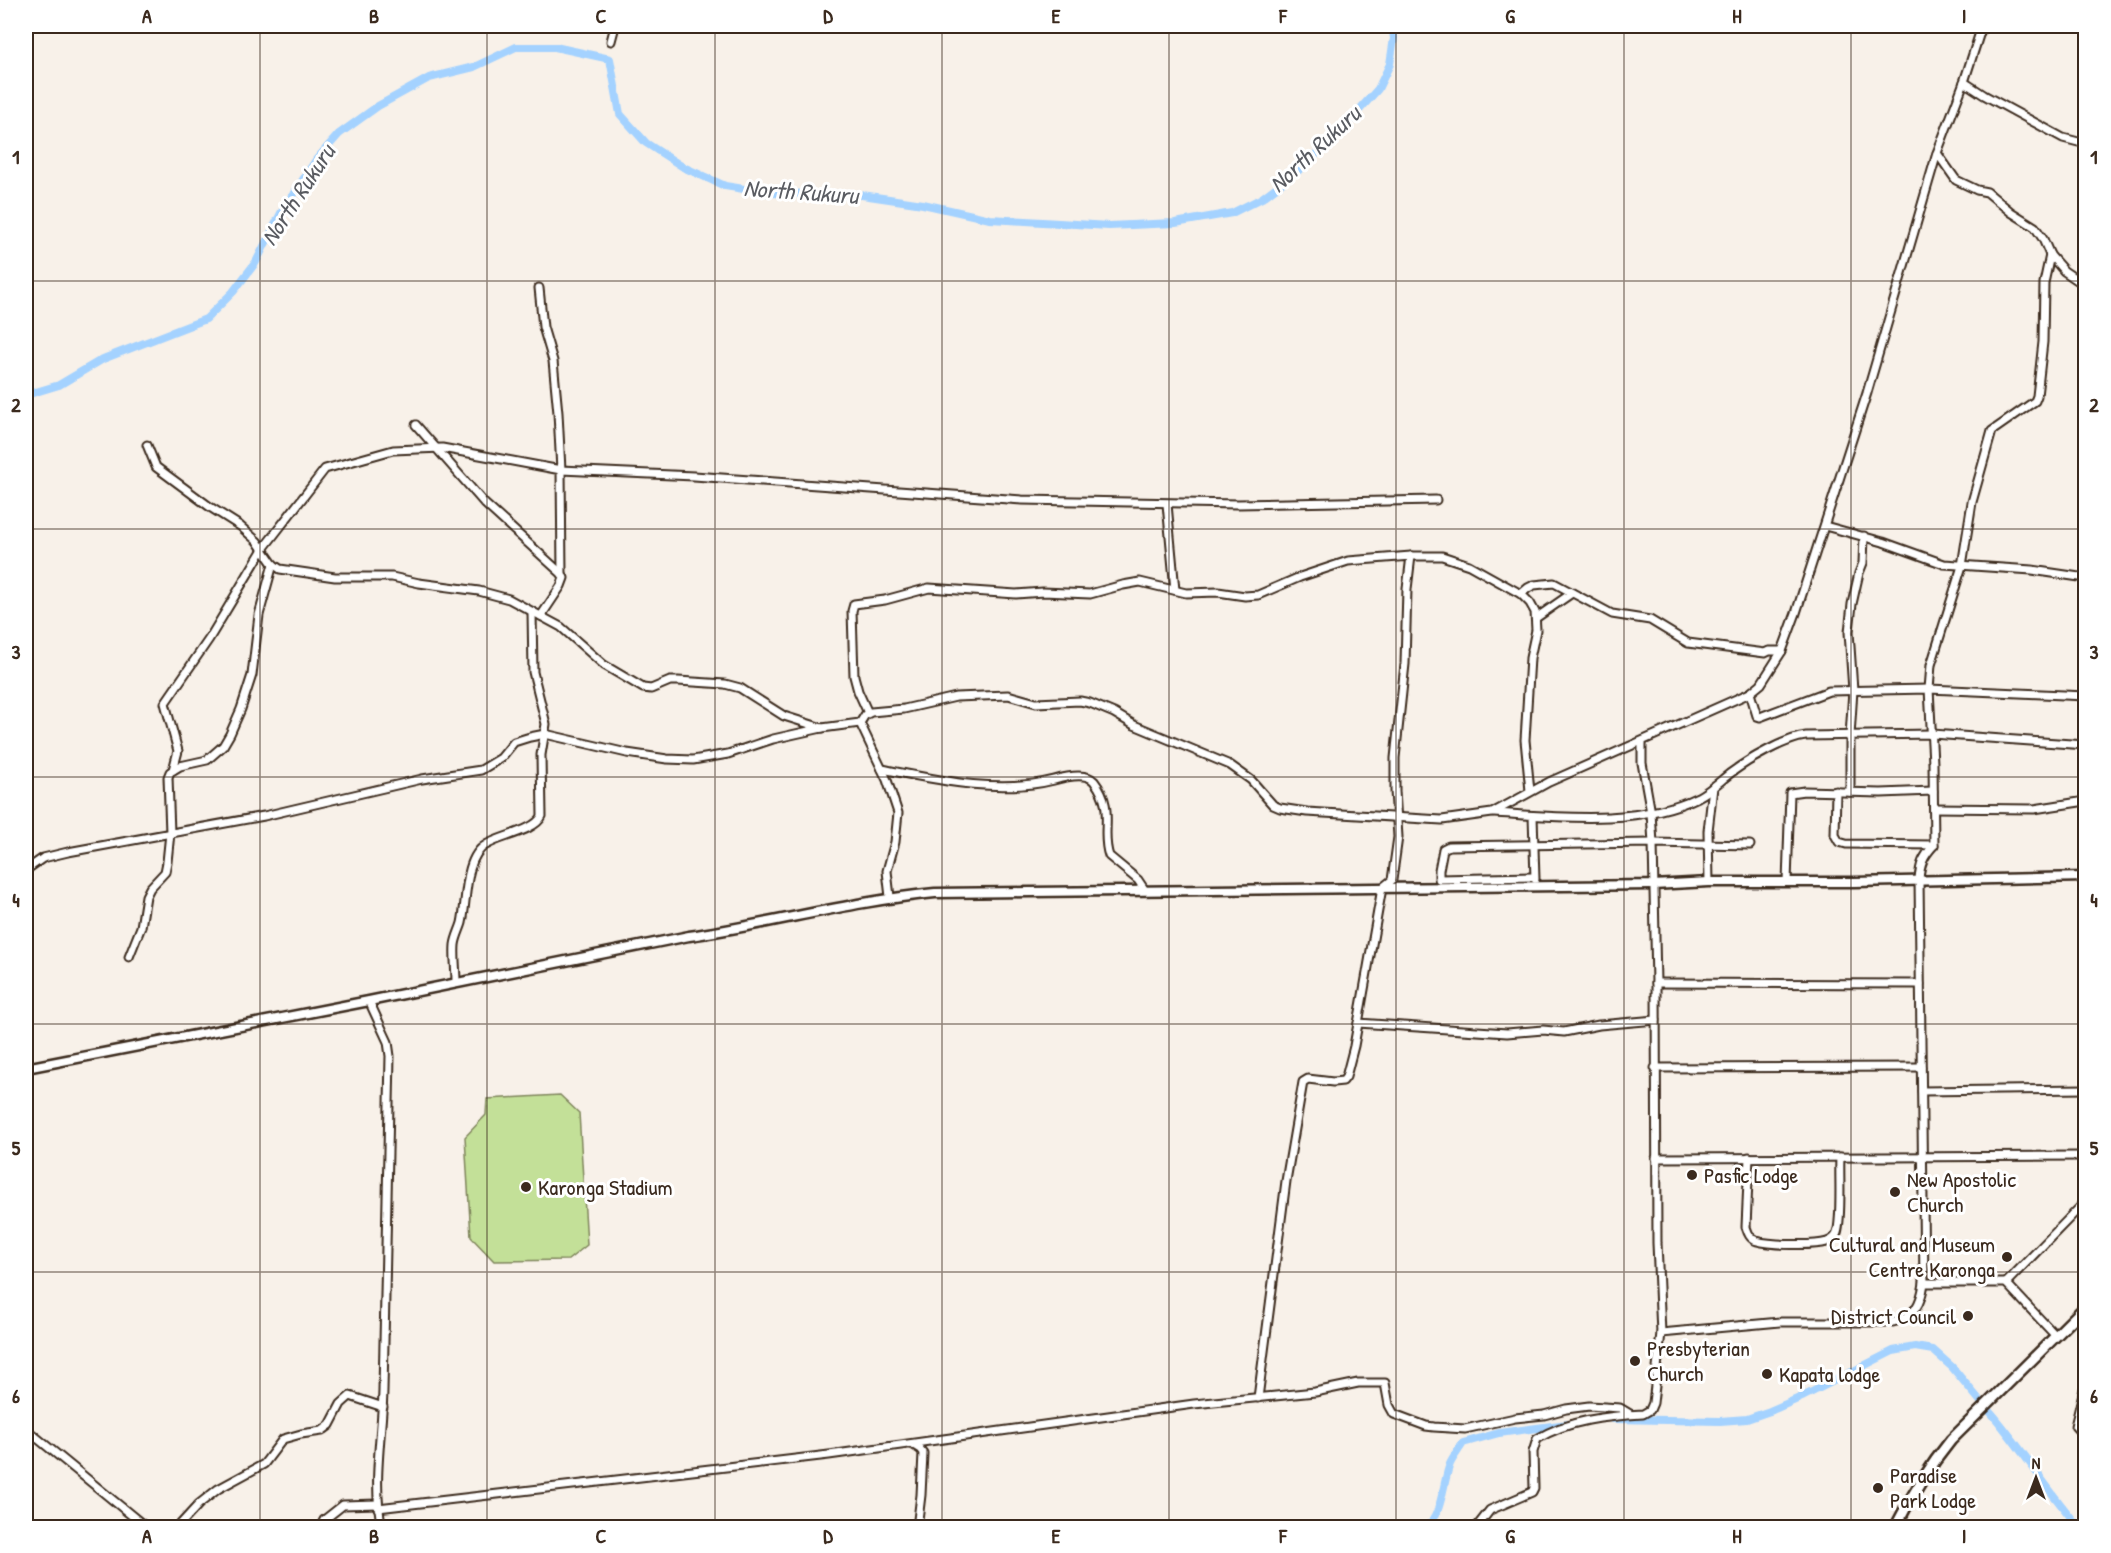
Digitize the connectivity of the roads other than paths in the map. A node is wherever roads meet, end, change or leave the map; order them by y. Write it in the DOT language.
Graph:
graph roads {
  1 [pos="615,26"];
  2 [pos="1982,26"];
  3 [pos="611,40"];
  4 [pos="1964,82"];
  5 [pos="2085,144"];
  6 [pos="1936,153"];
  7 [pos="2050,255"];
  8 [pos="2085,286"];
  9 [pos="539,288"];
  10 [pos="416,425"];
  11 [pos="147,446"];
  12 [pos="436,449"];
  13 [pos="561,470"];
  14 [pos="1436,500"];
  15 [pos="1167,504"];
  16 [pos="1825,526"];
  17 [pos="1864,536"];
  18 [pos="263,549"];
  19 [pos="1411,556"];
  20 [pos="273,564"];
  21 [pos="1962,566"];
  22 [pos="562,574"];
  23 [pos="2085,578"];
  24 [pos="1175,591"];
  25 [pos="1572,592"];
  26 [pos="1521,594"];
  27 [pos="532,612"];
  28 [pos="541,616"];
  29 [pos="1536,618"];
  30 [pos="1782,651"];
  31 [pos="1853,690"];
  32 [pos="1929,690"];
  33 [pos="1750,693"];
  34 [pos="2085,696"];
  35 [pos="868,712"];
  36 [pos="860,723"];
  37 [pos="822,728"];
  38 [pos="546,734"];
  39 [pos="1932,734"];
  40 [pos="1850,736"];
  41 [pos="1642,742"];
  42 [pos="2085,745"];
  43 [pos="882,769"];
  44 [pos="173,770"];
  45 [pos="1713,788"];
  46 [pos="1530,791"];
  47 [pos="1836,791"];
  48 [pos="1933,791"];
  49 [pos="1850,792"];
  50 [pos="2085,801"];
  51 [pos="1934,808"];
  52 [pos="1492,813"];
  53 [pos="1651,813"];
  54 [pos="1398,816"];
  55 [pos="1533,816"];
  56 [pos="170,833"];
  57 [pos="1653,843"];
  58 [pos="1710,843"];
  59 [pos="1750,845"];
  60 [pos="1934,845"];
  61 [pos="1533,846"];
  62 [pos="26,870"];
  63 [pos="2085,877"];
  64 [pos="1919,880"];
  65 [pos="1535,882"];
  66 [pos="1709,882"];
  67 [pos="1787,882"];
  68 [pos="1653,885"];
  69 [pos="1382,888"];
  70 [pos="1144,889"];
  71 [pos="891,897"];
  72 [pos="129,957"];
  73 [pos="456,982"];
  74 [pos="1656,983"];
  75 [pos="1920,984"];
  76 [pos="369,1001"];
  77 [pos="1656,1020"];
  78 [pos="1358,1023"];
  79 [pos="1921,1067"];
  80 [pos="26,1068"];
  81 [pos="1655,1068"];
  82 [pos="2085,1089"];
  83 [pos="1922,1091"];
  84 [pos="1922,1156"];
  85 [pos="2085,1156"];
  86 [pos="1749,1157"];
  87 [pos="1840,1157"];
  88 [pos="1656,1158"];
  89 [pos="2085,1201"];
  90 [pos="2006,1282"];
  91 [pos="1924,1283"];
  92 [pos="2085,1306"];
  93 [pos="1660,1333"];
  94 [pos="2055,1335"];
  95 [pos="2085,1381"];
  96 [pos="1258,1398"];
  97 [pos="382,1407"];
  98 [pos="1630,1414"];
  99 [pos="26,1429"];
  100 [pos="2085,1438"];
  101 [pos="912,1444"];
  102 [pos="378,1506"];
  103 [pos="147,1527"];
  104 [pos="177,1527"];
  105 [pos="320,1527"];
  106 [pos="382,1527"];
  107 [pos="917,1527"];
  108 [pos="1476,1527"];
  109 [pos="1895,1527"];
  1 -- 3 [label="street"];
  2 -- 4 [label="street"];
  4 -- 5 [label="street"];
  4 -- 6 [label="street"];
  6 -- 7 [label="street"];
  6 -- 16 [label="street"];
  7 -- 8 [label="street"];
  7 -- 21 [label="street"];
  9 -- 13 [label="street"];
  10 -- 12 [label="street"];
  11 -- 18 [label="street"];
  12 -- 13 [label="street"];
  12 -- 18 [label="street"];
  12 -- 22 [label="street"];
  13 -- 15 [label="street"];
  13 -- 22 [label="street"];
  14 -- 15 [label="street"];
  15 -- 24 [label="street"];
  16 -- 17 [label="street"];
  16 -- 30 [label="street"];
  17 -- 21 [label="street"];
  17 -- 31 [label="street"];
  18 -- 20 [label="street"];
  18 -- 44 [label="street"];
  19 -- 24 [label="street"];
  19 -- 26 [label="street"];
  19 -- 54 [label="street"];
  20 -- 27 [label="street"];
  20 -- 44 [label="street"];
  21 -- 23 [label="street"];
  21 -- 32 [label="street"];
  22 -- 28 [label="street"];
  24 -- 35 [label="street"];
  25 -- 26 [label="street"];
  25 -- 29 [label="street"];
  25 -- 30 [label="street"];
  26 -- 29 [label="street"];
  27 -- 28 [label="street"];
  27 -- 38 [label="street"];
  28 -- 37 [label="street"];
  29 -- 46 [label="street"];
  30 -- 33 [label="street"];
  31 -- 32 [label="street"];
  31 -- 33 [label="street"];
  31 -- 40 [label="street"];
  32 -- 34 [label="street"];
  32 -- 39 [label="street"];
  33 -- 41 [label="street"];
  35 -- 36 [label="street"];
  35 -- 54 [label="street"];
  36 -- 37 [label="street"];
  36 -- 43 [label="street"];
  37 -- 38 [label="street"];
  38 -- 56 [label="street"];
  38 -- 73 [label="street"];
  39 -- 40 [label="street"];
  39 -- 42 [label="street"];
  39 -- 48 [label="street"];
  40 -- 45 [label="street"];
  40 -- 49 [label="street"];
  41 -- 46 [label="street"];
  41 -- 53 [label="street"];
  43 -- 70 [label="street"];
  43 -- 71 [label="street"];
  44 -- 56 [label="street"];
  45 -- 53 [label="street"];
  45 -- 58 [label="street"];
  46 -- 52 [label="street"];
  47 -- 49 [label="street"];
  47 -- 60 [label="street"];
  47 -- 67 [label="street"];
  48 -- 49 [label="street"];
  48 -- 51 [label="street"];
  50 -- 51 [label="street"];
  51 -- 60 [label="street"];
  52 -- 54 [label="street"];
  52 -- 55 [label="street"];
  53 -- 55 [label="street"];
  53 -- 57 [label="street"];
  54 -- 69 [label="street"];
  55 -- 61 [label="street"];
  56 -- 62 [label="street"];
  56 -- 72 [label="street"];
  57 -- 58 [label="street"];
  57 -- 61 [label="street"];
  57 -- 68 [label="street"];
  58 -- 59 [label="street"];
  58 -- 66 [label="street"];
  60 -- 64 [label="street"];
  61 -- 65 [label="street"];
  61 -- 65 [label="street"];
  63 -- 64 [label="main road"];
  64 -- 67 [label="main road"];
  64 -- 75 [label="street"];
  65 -- 68 [label="main road"];
  65 -- 69 [label="main road"];
  66 -- 67 [label="main road"];
  66 -- 68 [label="main road"];
  68 -- 74 [label="street"];
  69 -- 70 [label="main road"];
  69 -- 78 [label="street"];
  70 -- 71 [label="main road"];
  71 -- 73 [label="main road"];
  73 -- 76 [label="main road"];
  74 -- 75 [label="street"];
  74 -- 77 [label="street"];
  75 -- 79 [label="street"];
  76 -- 80 [label="main road"];
  76 -- 97 [label="street"];
  77 -- 78 [label="street"];
  77 -- 81 [label="street"];
  78 -- 96 [label="street"];
  79 -- 81 [label="street"];
  79 -- 83 [label="street"];
  81 -- 88 [label="street"];
  82 -- 83 [label="street"];
  83 -- 84 [label="street"];
  84 -- 85 [label="street"];
  84 -- 87 [label="street"];
  84 -- 91 [label="street"];
  86 -- 87 [label="street"];
  86 -- 87 [label="street"];
  86 -- 88 [label="street"];
  88 -- 93 [label="street"];
  89 -- 90 [label="street"];
  90 -- 91 [label="street"];
  90 -- 94 [label="street"];
  91 -- 93 [label="street"];
  92 -- 94 [label="highway"];
  93 -- 98 [label="street"];
  94 -- 109 [label="highway"];
  95 -- 100 [label="street"];
  96 -- 98 [label="street"];
  96 -- 101 [label="street"];
  97 -- 102 [label="street"];
  97 -- 104 [label="street"];
  98 -- 108 [label="street"];
  99 -- 103 [label="street"];
  101 -- 102 [label="street"];
  101 -- 107 [label="street"];
  102 -- 105 [label="street"];
  102 -- 106 [label="street"];
}
